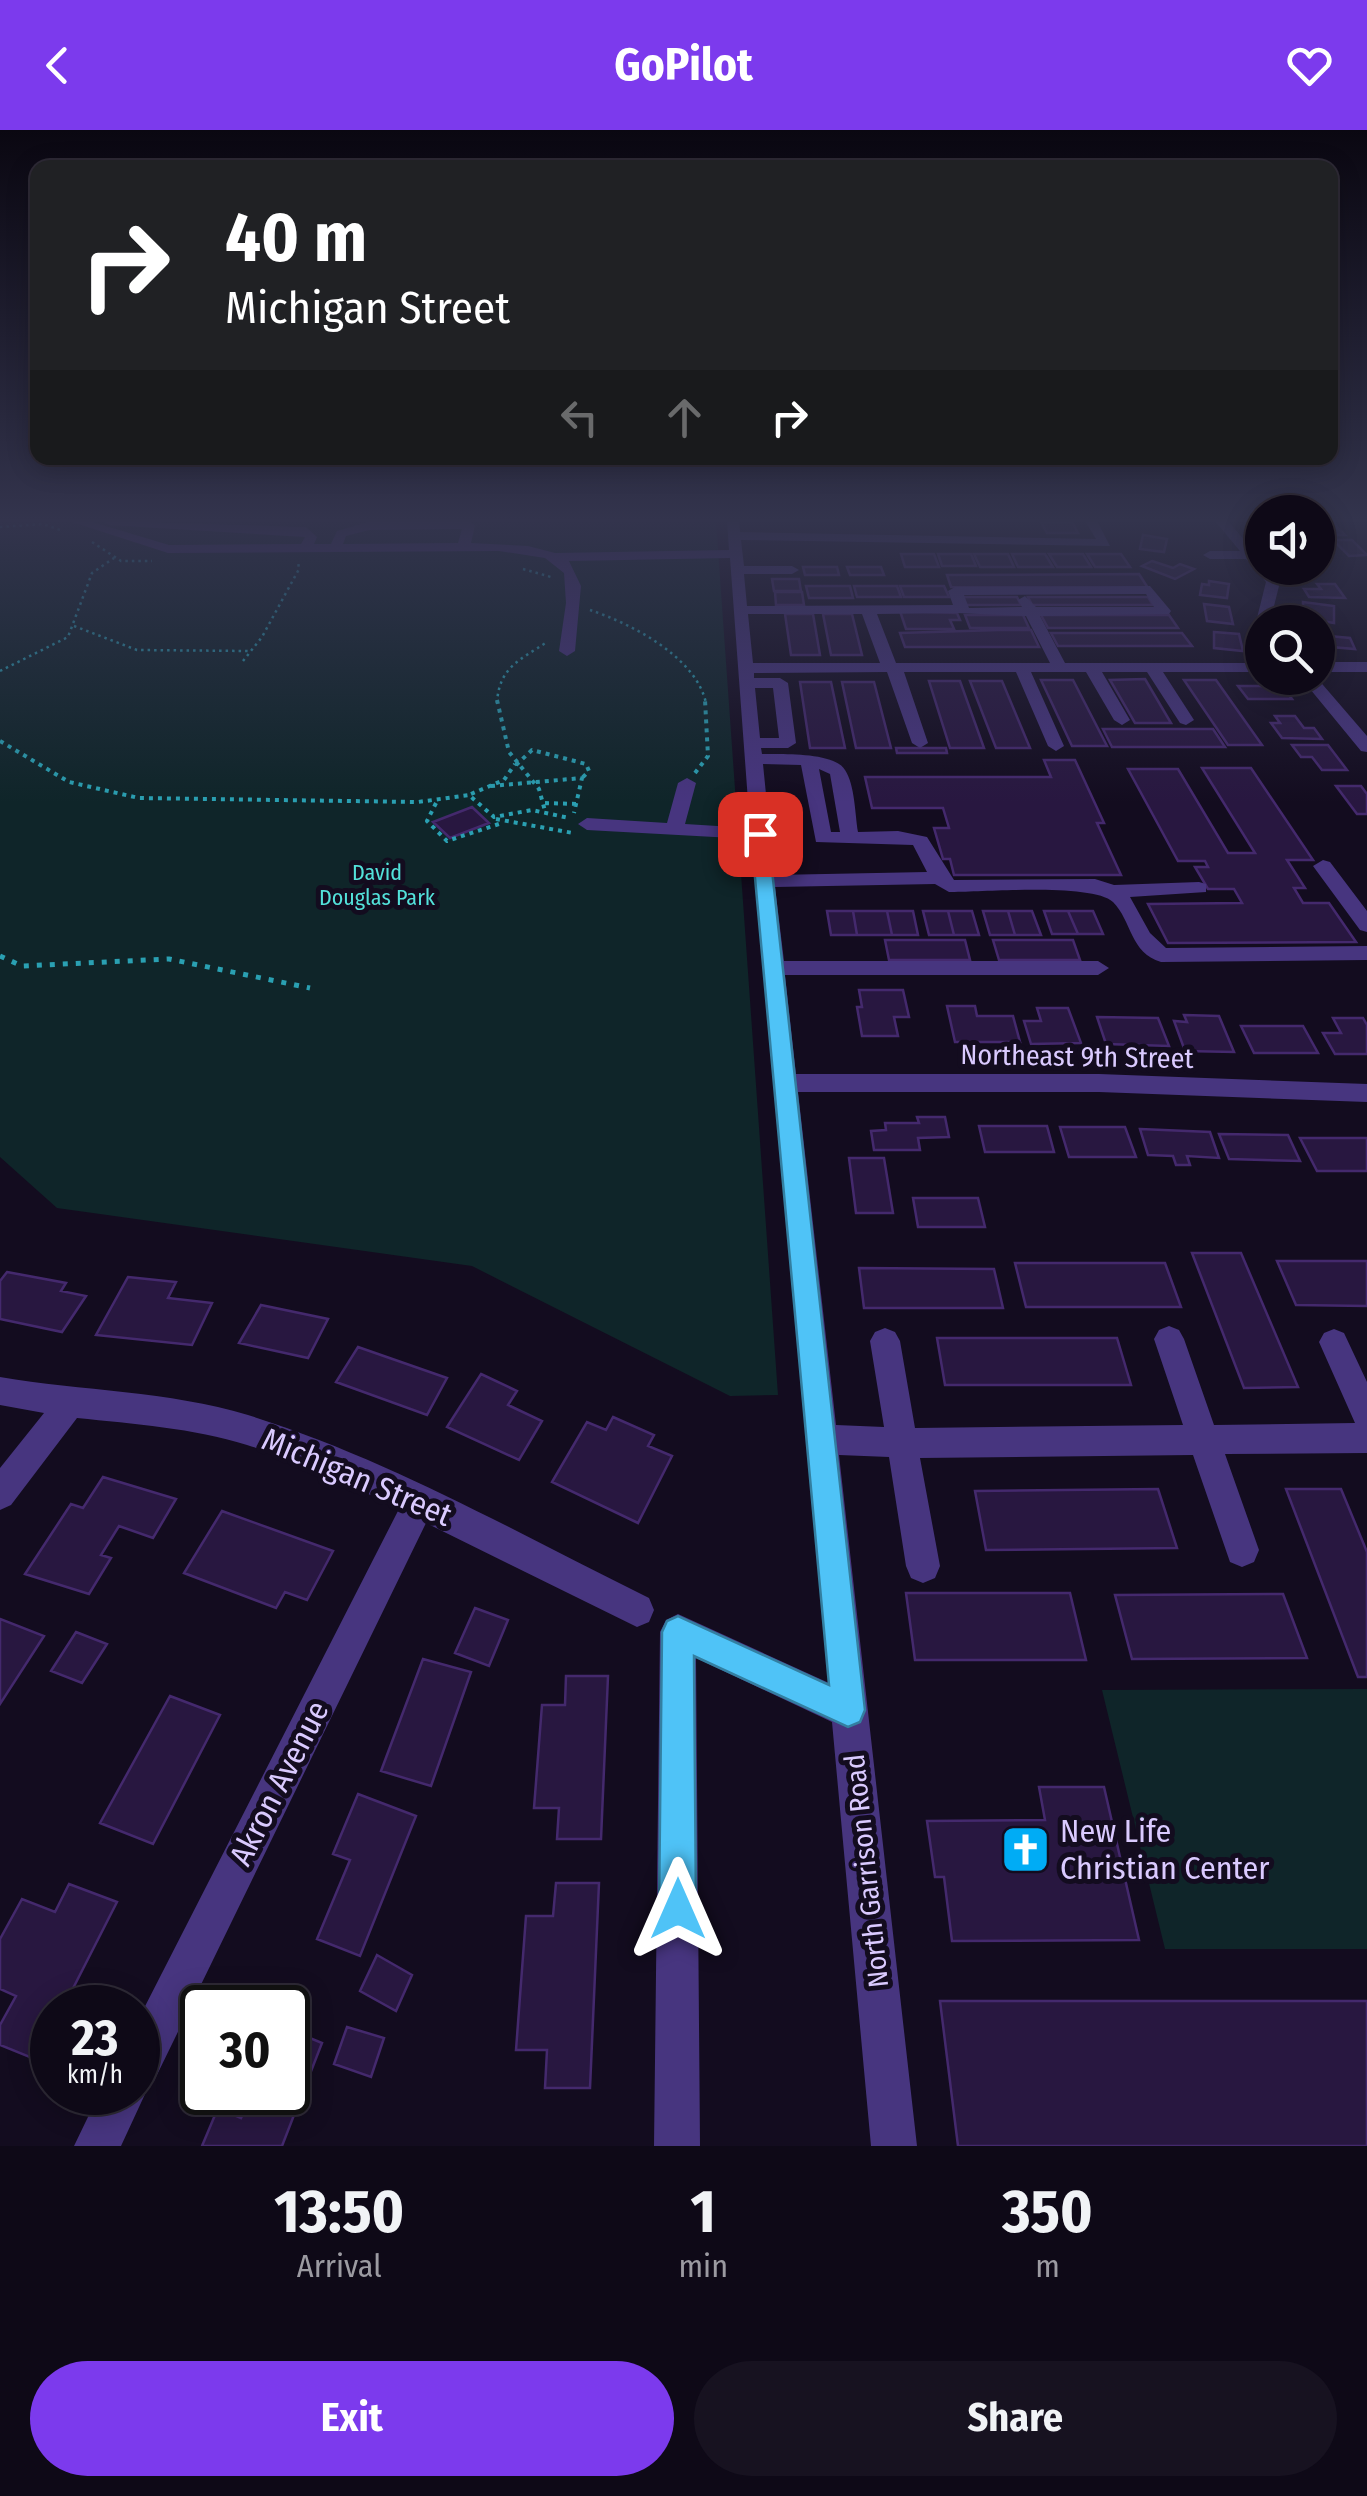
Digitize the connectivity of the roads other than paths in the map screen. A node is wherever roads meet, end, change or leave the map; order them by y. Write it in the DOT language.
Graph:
graph roads {
  1 [pos="571,615"];
  2 [pos="740,615"];
  3 [pos="870,615"];
  4 [pos="1032,615"];
  5 [pos="567,651"];
  6 [pos="1057,662"];
  7 [pos="1335,666"];
  8 [pos="1367,666"];
  9 [pos="1091,667"];
  10 [pos="1152,667"];
  11 [pos="1203,667"];
  12 [pos="1245,667"];
  13 [pos="892,668"];
  14 [pos="916,668"];
  15 [pos="1021,668"];
  16 [pos="746,676"];
  17 [pos="1323,695"];
  18 [pos="1122,720"];
  19 [pos="1186,720"];
  20 [pos="920,743"];
  21 [pos="1056,746"];
  22 [pos="1367,747"];
  23 [pos="752,751"];
  24 [pos="809,763"];
  25 [pos="687,782"];
  26 [pos="586,824"];
  27 [pos="676,828"];
  28 [pos="760,834"];
  29 [pos="850,838"];
  30 [pos="1323,866"];
  31 [pos="940,878"];
  32 [pos="765,881"];
  33 [pos="1199,888"];
  34 [pos="1116,891"];
  35 [pos="1367,925"];
  36 [pos="1367,953"];
  37 [pos="774,968"];
  38 [pos="1098,968"];
  39 [pos="786,1083"];
  40 [pos="1367,1094"];
  41 [pos="1169,1339"];
  42 [pos="885,1342"];
  43 [pos="1334,1342"];
  44 [pos="0,1391"];
  45 [pos="70,1403"];
  46 [pos="1367,1416"];
  47 [pos="824,1438"];
  48 [pos="1367,1438"];
  49 [pos="1203,1440"];
  50 [pos="901,1443"];
  51 [pos="0,1494"];
  52 [pos="420,1501"];
  53 [pos="1242,1550"];
  54 [pos="923,1566"];
  55 [pos="637,1610"];
  56 [pos="848,1710"];
  57 [pos="160,2021"];
  58 [pos="112,2115"];
  59 [pos="97,2146"];
  60 [pos="678,2146"];
  61 [pos="894,2146"];
  1 -- 5 [label="street"];
  2 -- 16 [label="street, North Garrison Road"];
  3 -- 13 [label="street"];
  4 -- 6 [label="street"];
  6 -- 9 [label="street"];
  6 -- 11 [label="street"];
  6 -- 14 [label="street"];
  6 -- 15 [label="street"];
  7 -- 8 [label="street"];
  9 -- 10 [label="street"];
  9 -- 18 [label="street"];
  10 -- 11 [label="street"];
  10 -- 19 [label="street"];
  11 -- 12 [label="street"];
  13 -- 14 [label="street"];
  13 -- 16 [label="street"];
  13 -- 20 [label="street"];
  14 -- 15 [label="street"];
  15 -- 21 [label="street"];
  16 -- 23 [label="street, North Garrison Road"];
  16 -- 23 [label="street"];
  17 -- 22 [label="street"];
  23 -- 24 [label="street"];
  23 -- 28 [label="street, North Garrison Road"];
  24 -- 29 [label="street"];
  24 -- 29 [label="street"];
  25 -- 27 [label="street"];
  26 -- 27 [label="street"];
  27 -- 28 [label="street"];
  28 -- 32 [label="street, North Garrison Road"];
  29 -- 31 [label="street"];
  30 -- 35 [label="street"];
  31 -- 32 [label="street"];
  31 -- 34 [label="street"];
  32 -- 37 [label="street, North Garrison Road"];
  33 -- 34 [label="street"];
  34 -- 36 [label="street"];
  37 -- 38 [label="street"];
  37 -- 39 [label="street, North Garrison Road"];
  39 -- 40 [label="street, Northeast 9th Street"];
  39 -- 47 [label="street, North Garrison Road"];
  41 -- 49 [label="street"];
  42 -- 50 [label="street"];
  43 -- 46 [label="street"];
  44 -- 45 [label="street, Michigan Street"];
  45 -- 51 [label="street"];
  45 -- 52 [label="street, Michigan Street"];
  47 -- 50 [label="street"];
  47 -- 56 [label="street, North Garrison Road"];
  48 -- 49 [label="street"];
  49 -- 50 [label="street"];
  49 -- 53 [label="street"];
  50 -- 54 [label="street"];
  52 -- 55 [label="street, Michigan Street"];
  52 -- 57 [label="street, Akron Avenue"];
  56 -- 60 [label="street"];
  56 -- 61 [label="street, North Garrison Road"];
  58 -- 59 [label="street"];
}
